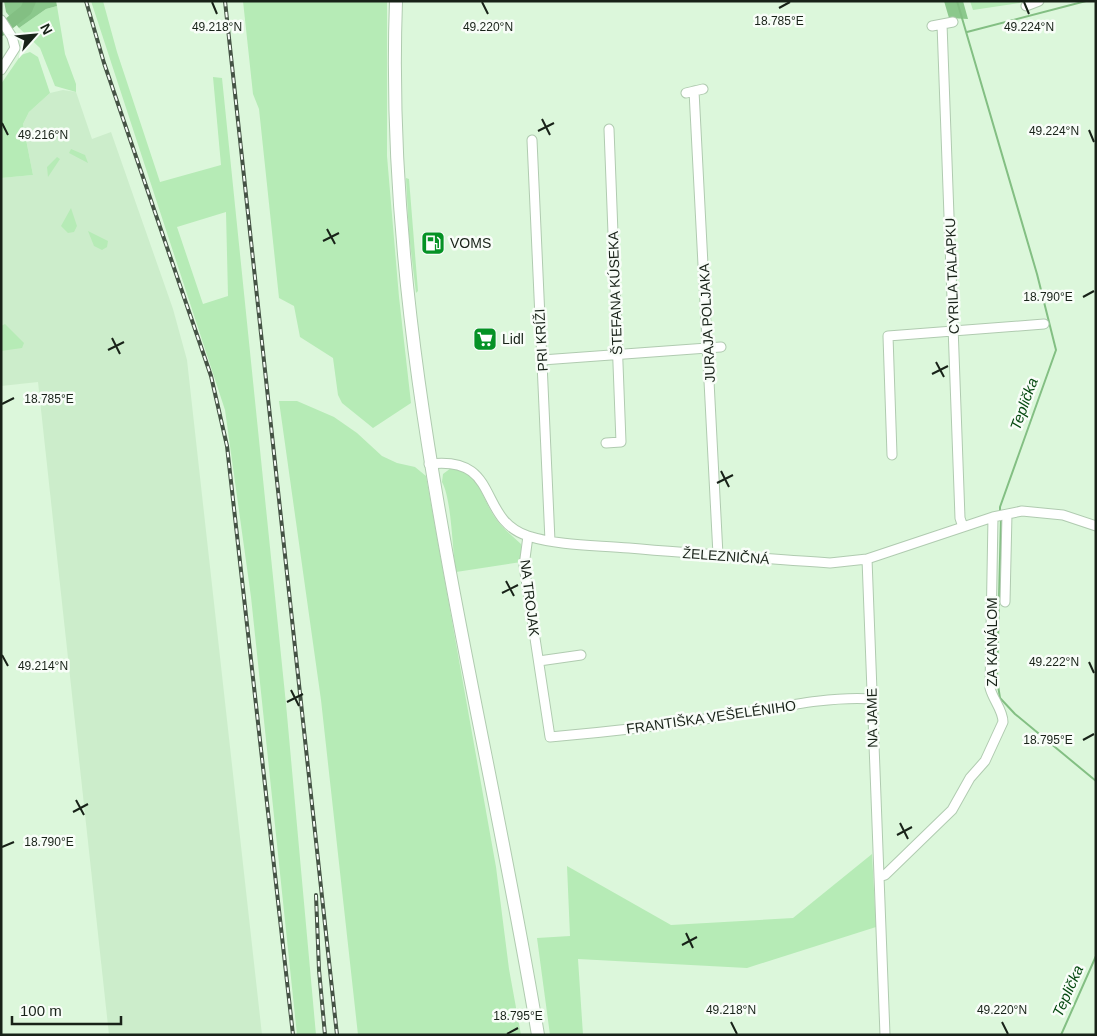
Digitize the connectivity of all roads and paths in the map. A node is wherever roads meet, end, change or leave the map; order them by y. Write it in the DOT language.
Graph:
graph roads {
  1 [pos="396,1"];
  2 [pos="1040,1"];
  3 [pos="1026,6"];
  4 [pos="1,20"];
  5 [pos="952,22"];
  6 [pos="942,24"];
  7 [pos="932,26"];
  8 [pos="1,70"];
  9 [pos="694,91"];
  10 [pos="609,129"];
  11 [pos="532,140"];
  12 [pos="1044,324"];
  13 [pos="954,331"];
  14 [pos="722,347"];
  15 [pos="708,348"];
  16 [pos="618,355"];
  17 [pos="542,360"];
  18 [pos="606,443"];
  19 [pos="892,455"];
  20 [pos="429,464"];
  21 [pos="1000,515"];
  22 [pos="1096,526"];
  23 [pos="963,527"];
  24 [pos="528,536"];
  25 [pos="550,541"];
  26 [pos="718,555"];
  27 [pos="867,559"];
  28 [pos="1005,602"];
  29 [pos="580,655"];
  30 [pos="538,661"];
  31 [pos="872,699"];
  32 [pos="550,737"];
  33 [pos="879,877"];
  34 [pos="538,1035"];
  35 [pos="885,1035"];
  1 -- 20 [label="main road"];
  2 -- 3 [label="street"];
  4 -- 8 [label="street"];
  5 -- 6 [label="street"];
  6 -- 7 [label="street"];
  6 -- 13 [label="street, CYRILA TALAPKU"];
  9 -- 15 [label="street, JURAJA POLJAKA"];
  10 -- 16 [label="street, ŠTEFANA KÚSEKA"];
  11 -- 17 [label="street, PRI KRÍŽI"];
  12 -- 13 [label="street"];
  13 -- 19 [label="street"];
  13 -- 23 [label="street, CYRILA TALAPKU"];
  14 -- 15 [label="street"];
  15 -- 16 [label="street"];
  15 -- 26 [label="street, JURAJA POLJAKA"];
  16 -- 17 [label="street"];
  16 -- 18 [label="street, ŠTEFANA KÚSEKA"];
  17 -- 25 [label="street, PRI KRÍŽI"];
  20 -- 24 [label="street, ŽELEZNIČNÁ"];
  20 -- 34 [label="main road"];
  21 -- 22 [label="street, ŽELEZNIČNÁ"];
  21 -- 23 [label="street, ŽELEZNIČNÁ"];
  21 -- 28 [label="street"];
  21 -- 33 [label="street, ZA KANÁLOM"];
  23 -- 27 [label="street, ŽELEZNIČNÁ"];
  24 -- 25 [label="street, ŽELEZNIČNÁ"];
  24 -- 30 [label="street, NA TROJAK"];
  25 -- 26 [label="street, ŽELEZNIČNÁ"];
  26 -- 27 [label="street, ŽELEZNIČNÁ"];
  27 -- 31 [label="street, NA JAME"];
  29 -- 30 [label="street"];
  30 -- 32 [label="street, NA TROJAK"];
  31 -- 32 [label="street, FRANTIŠKA VEŠELÉNIHO"];
  31 -- 33 [label="street, NA JAME"];
  33 -- 35 [label="street, NA JAME"];
}
